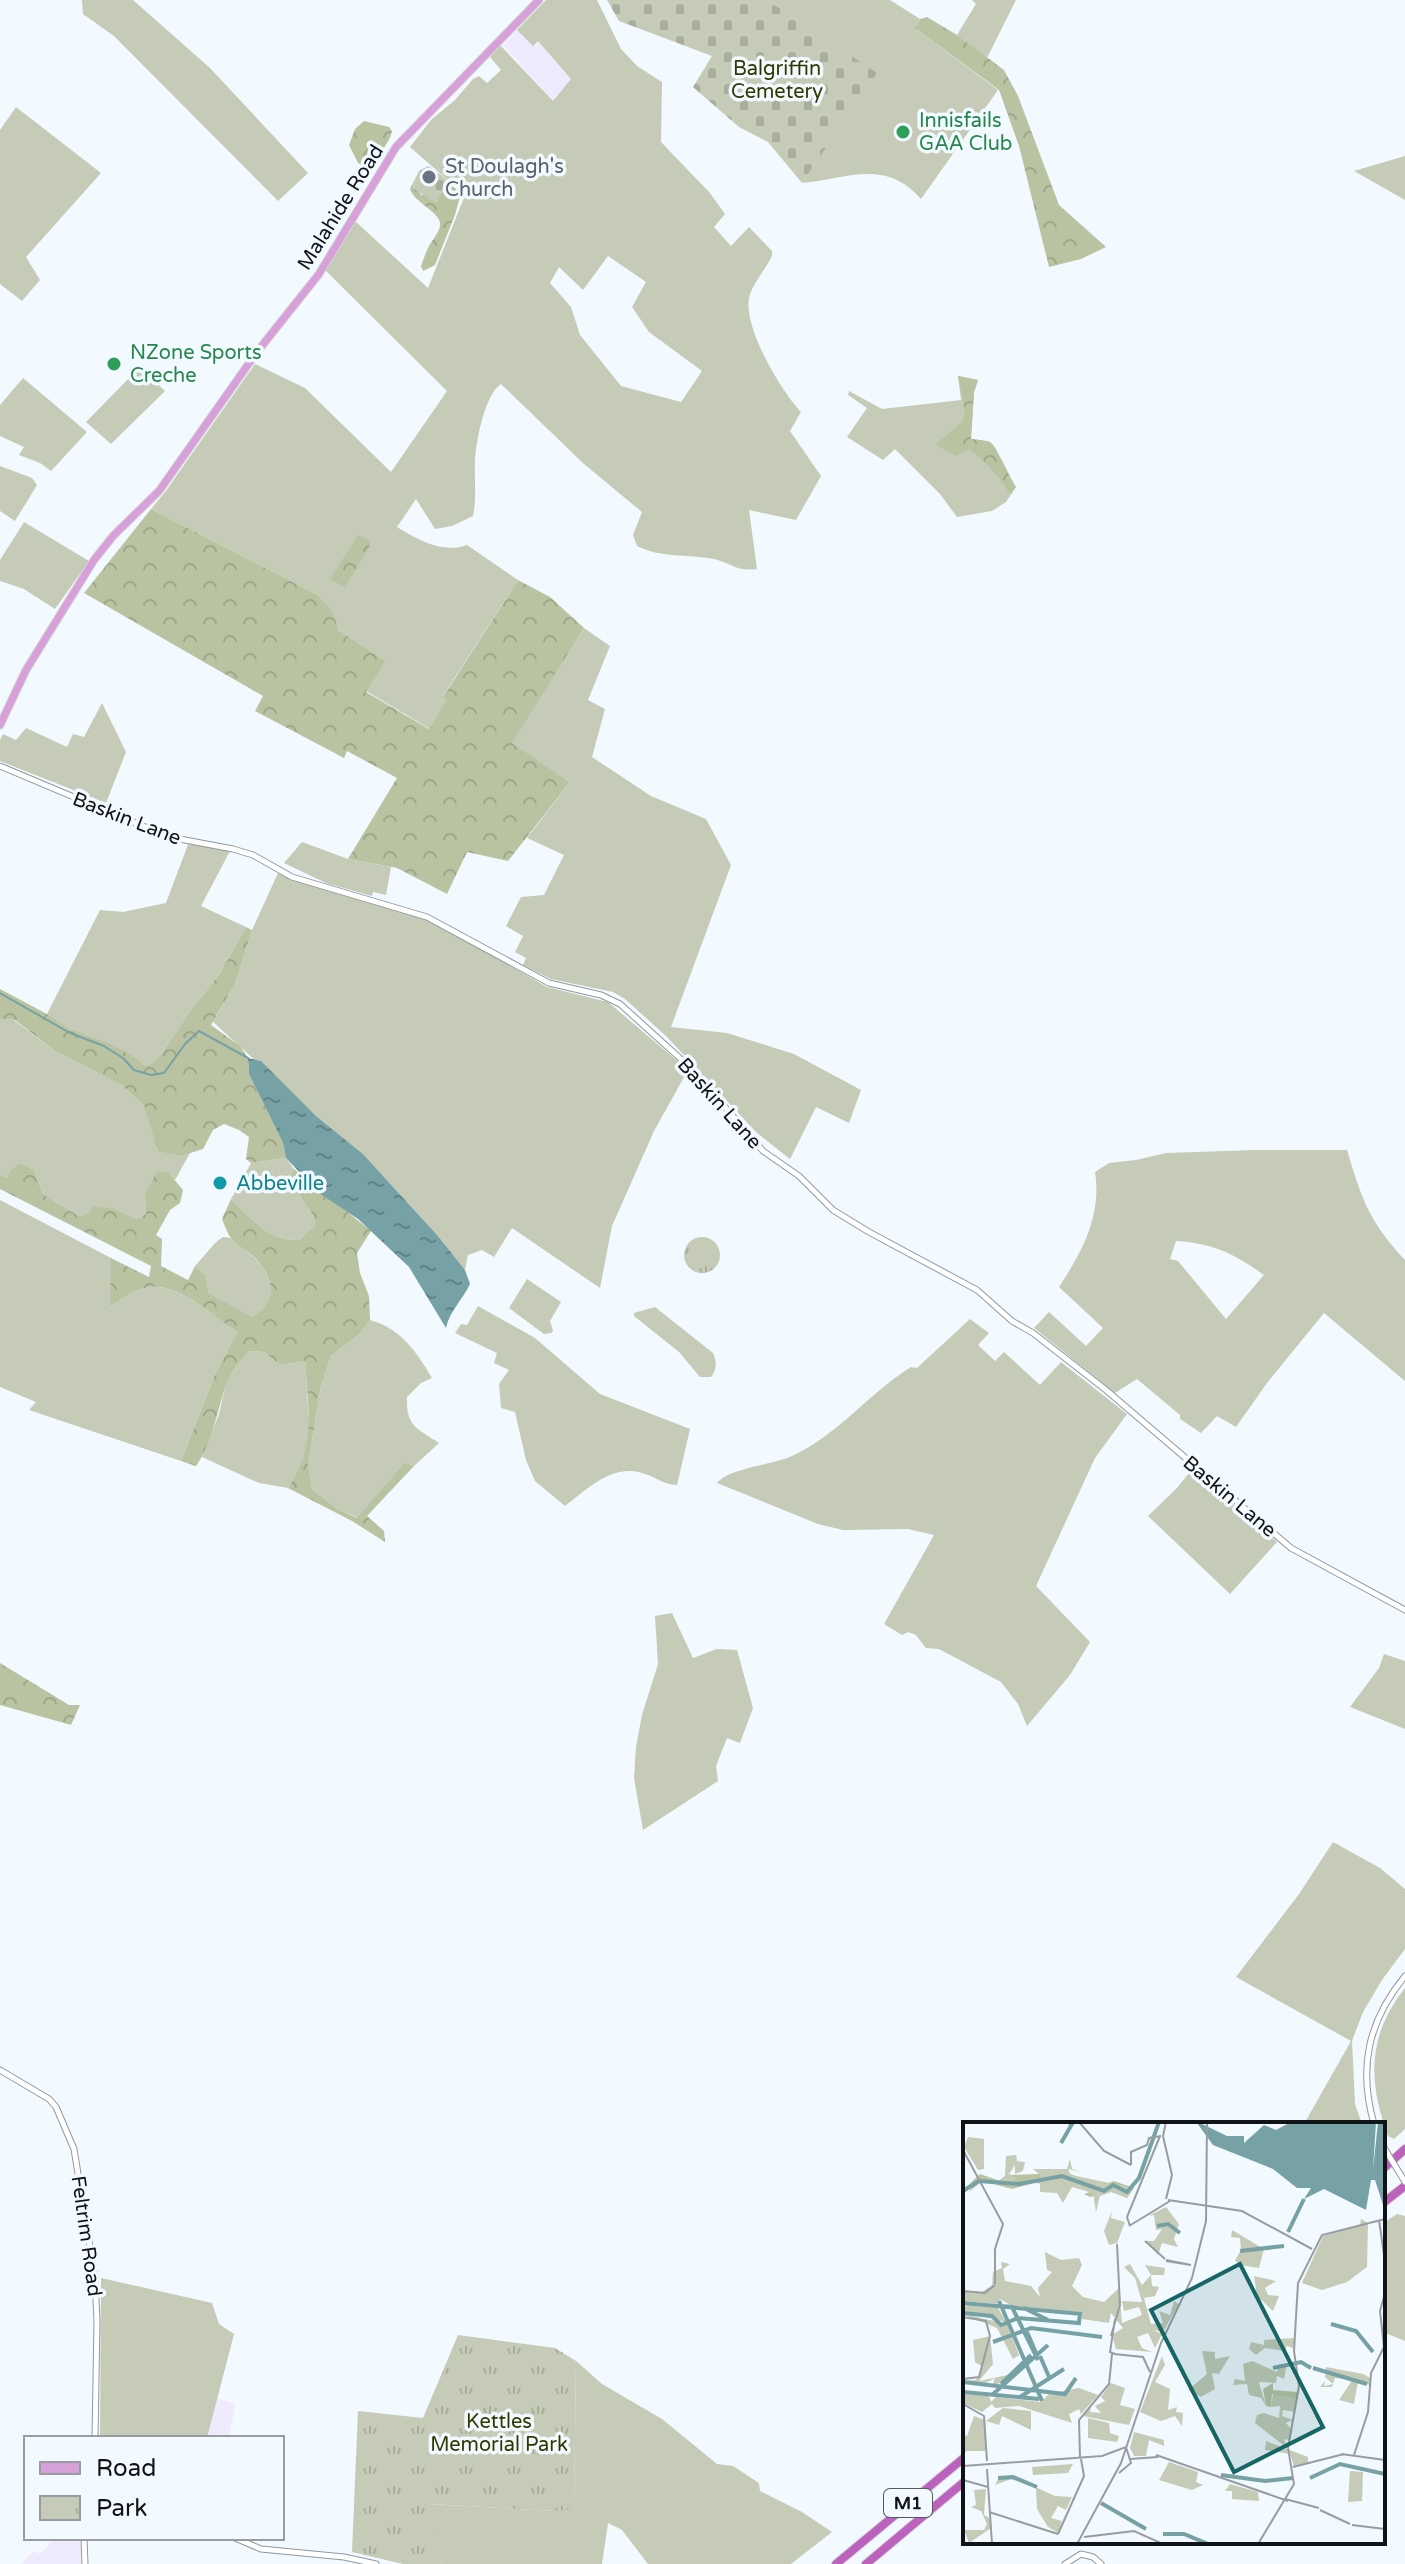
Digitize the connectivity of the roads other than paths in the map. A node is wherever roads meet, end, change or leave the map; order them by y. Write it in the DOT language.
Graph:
graph roads {
  1 [pos="539,0"];
  2 [pos="0,725"];
  3 [pos="0,766"];
  4 [pos="1405,1610"];
  5 [pos="1405,1976"];
  6 [pos="0,2070"];
  7 [pos="1374,2122"];
  8 [pos="1405,2149"];
  9 [pos="1385,2150"];
  10 [pos="1405,2155"];
  11 [pos="1385,2169"];
  12 [pos="1385,2170"];
  13 [pos="1405,2186"];
  14 [pos="1385,2203"];
  15 [pos="95,2436"];
  16 [pos="963,2459"];
  17 [pos="963,2483"];
  18 [pos="84,2540"];
  19 [pos="240,2540"];
  20 [pos="85,2564"];
  21 [pos="376,2564"];
  22 [pos="836,2564"];
  23 [pos="866,2564"];
  24 [pos="1065,2564"];
  25 [pos="1101,2564"];
  1 -- 2 [label="main road, Malahide Road"];
  3 -- 4 [label="street, Baskin Lane"];
  5 -- 7 [label="street"];
  6 -- 15 [label="street, Feltrim Road"];
  8 -- 11 [label="highway"];
  9 -- 13 [label="street, bridge"];
  10 -- 12 [label="highway"];
  13 -- 14 [label="highway"];
  16 -- 22 [label="highway, M1"];
  17 -- 23 [label="highway, M1"];
  18 -- 20 [label="street"];
  19 -- 21 [label="street"];
  24 -- 25 [label="street"];
}
